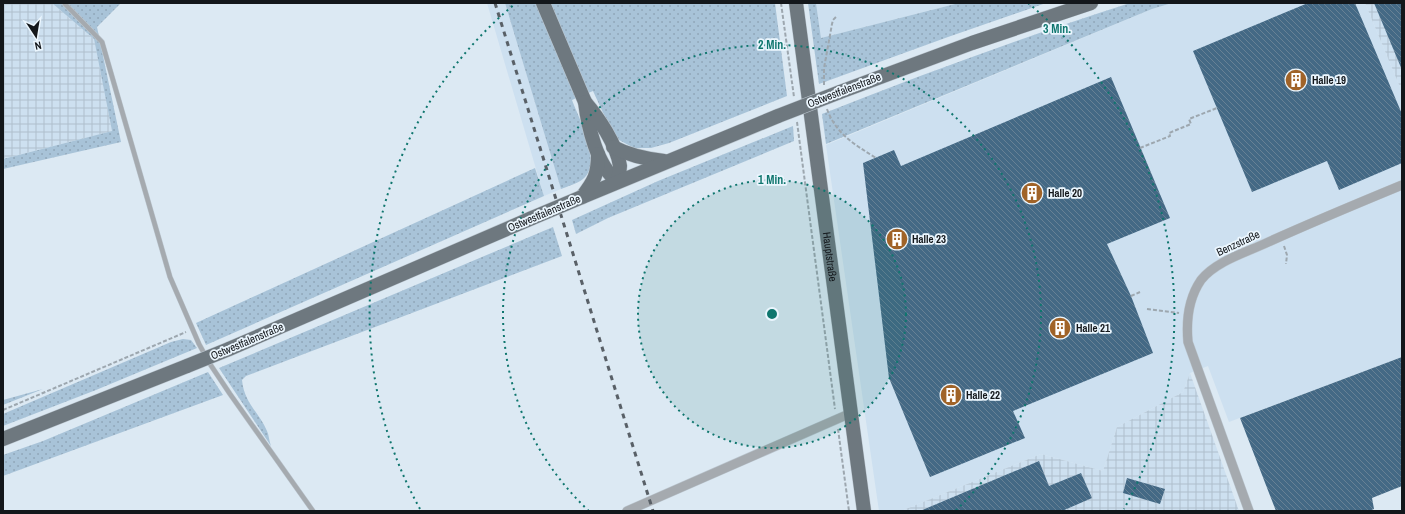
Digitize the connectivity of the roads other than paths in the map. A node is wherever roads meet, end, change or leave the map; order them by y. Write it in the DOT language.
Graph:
graph roads {
  1 [pos="543,3"];
  2 [pos="796,3"];
  3 [pos="1092,3"];
  4 [pos="66,4"];
  5 [pos="585,102"];
  6 [pos="613,147"];
  7 [pos="598,154"];
  8 [pos="665,162"];
  9 [pos="618,181"];
  10 [pos="1402,185"];
  11 [pos="582,197"];
  12 [pos="851,414"];
  13 [pos="3,439"];
  14 [pos="313,511"];
  15 [pos="627,511"];
  16 [pos="864,511"];
  17 [pos="1249,511"];
  1 -- 5 [label="main road"];
  2 -- 12 [label="main road, Hauptstraße"];
  3 -- 8 [label="main road, Ostwestfalenstraße, bridge"];
  4 -- 14 [label="lane"];
  5 -- 6 [label="main road"];
  5 -- 7 [label="main road"];
  6 -- 8 [label="main road"];
  6 -- 9 [label="main road"];
  7 -- 9 [label="main road"];
  7 -- 11 [label="main road"];
  8 -- 9 [label="main road, Ostwestfalenstraße"];
  9 -- 11 [label="main road, Ostwestfalenstraße"];
  10 -- 17 [label="street, Benzstraße"];
  11 -- 13 [label="main road, Ostwestfalenstraße, bridge"];
  12 -- 15 [label="street"];
  12 -- 16 [label="main road, Hauptstraße"];
}
